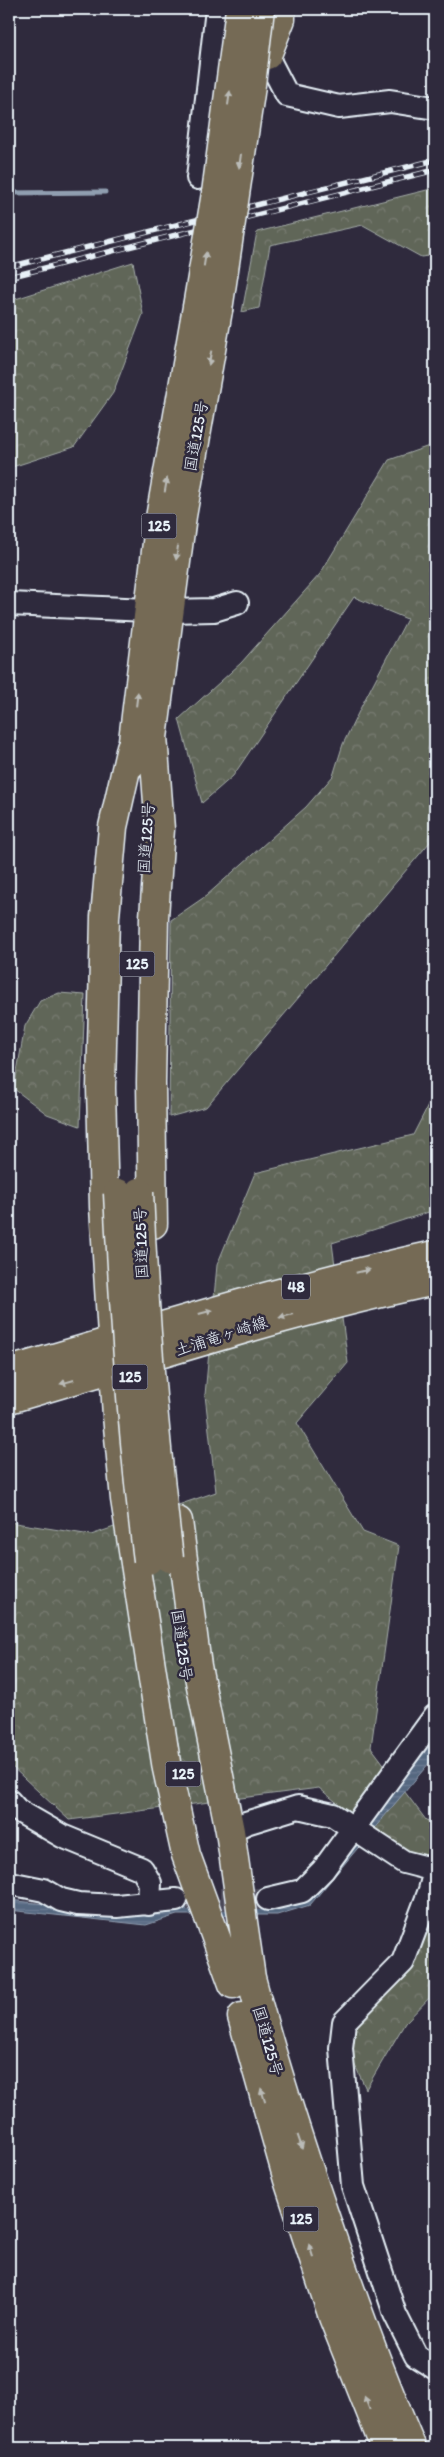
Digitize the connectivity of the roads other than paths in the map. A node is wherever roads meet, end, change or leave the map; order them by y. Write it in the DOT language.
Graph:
graph roads {
  1 [pos="217,9"];
  2 [pos="241,9"];
  3 [pos="260,9"];
  4 [pos="281,9"];
  5 [pos="267,55"];
  6 [pos="435,108"];
  7 [pos="254,129"];
  8 [pos="198,178"];
  9 [pos="207,308"];
  10 [pos="237,603"];
  11 [pos="9,604"];
  12 [pos="159,610"];
  13 [pos="142,742"];
  14 [pos="435,1255"];
  15 [pos="435,1281"];
  16 [pos="159,1325"];
  17 [pos="112,1340"];
  18 [pos="161,1355"];
  19 [pos="114,1368"];
  20 [pos="9,1371"];
  21 [pos="9,1399"];
  22 [pos="435,1716"];
  23 [pos="9,1801"];
  24 [pos="354,1827"];
  25 [pos="230,1831"];
  26 [pos="435,1870"];
  27 [pos="9,1883"];
  28 [pos="268,1899"];
  29 [pos="176,1900"];
  30 [pos="149,1904"];
  31 [pos="242,1981"];
  32 [pos="435,2368"];
  33 [pos="386,2448"];
  34 [pos="412,2448"];
  1 -- 8 [label="street"];
  2 -- 5 [label="street"];
  9 -- 2 [label="main road, 国道125号 / 125, one-way, bridge"];
  3 -- 9 [label="main road, 国道125号 / 125, one-way, bridge"];
  4 -- 5 [label="main road"];
  5 -- 6 [label="street"];
  5 -- 7 [label="street"];
  9 -- 12 [label="main road, 国道125号 / 125"];
  10 -- 12 [label="street"];
  11 -- 12 [label="street"];
  12 -- 13 [label="main road, 国道125号 / 125"];
  13 -- 16 [label="main road"];
  13 -- 17 [label="main road"];
  13 -- 31 [label="main road, 国道125号 / 125, bridge"];
  16 -- 14 [label="main road, 土浦竜ヶ崎線 / 48, one-way"];
  15 -- 18 [label="main road, 土浦竜ヶ崎線 / 48, one-way"];
  16 -- 17 [label="main road, 土浦竜ヶ崎線 / 48"];
  16 -- 18 [label="main road"];
  17 -- 19 [label="main road"];
  17 -- 20 [label="main road, 土浦竜ヶ崎線 / 48"];
  18 -- 19 [label="main road, 土浦竜ヶ崎線 / 48"];
  18 -- 25 [label="main road"];
  19 -- 21 [label="main road, 土浦竜ヶ崎線 / 48, one-way"];
  19 -- 31 [label="main road"];
  22 -- 24 [label="street"];
  23 -- 30 [label="street"];
  24 -- 25 [label="street"];
  24 -- 26 [label="street"];
  24 -- 28 [label="street"];
  25 -- 31 [label="main road"];
  26 -- 32 [label="street"];
  27 -- 30 [label="street"];
  29 -- 30 [label="street"];
  33 -- 31 [label="main road, 国道125号 / 125, one-way"];
  31 -- 34 [label="main road, 国道125号 / 125, one-way"];
}
